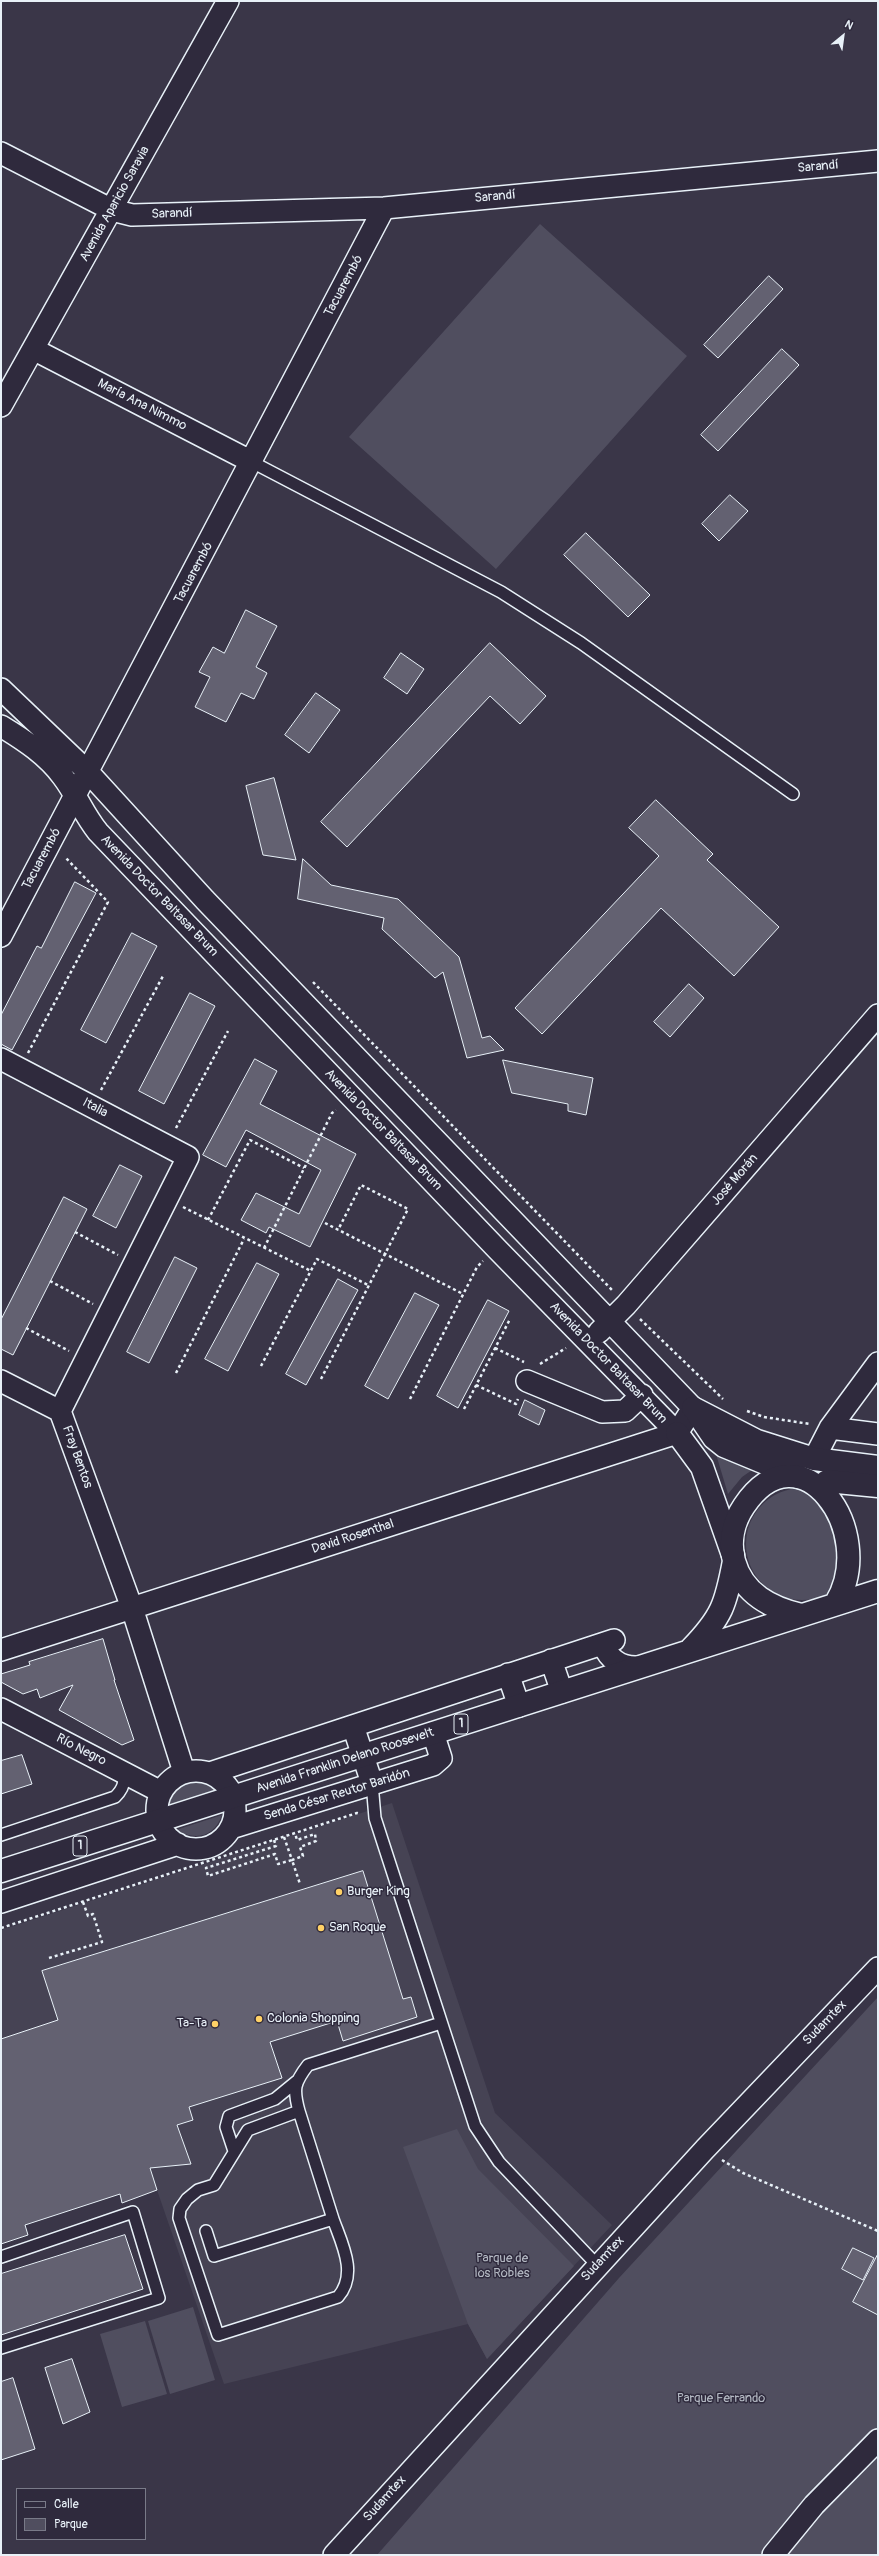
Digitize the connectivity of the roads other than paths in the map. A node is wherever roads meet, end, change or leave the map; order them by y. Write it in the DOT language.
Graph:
graph roads {
  1 [pos="228,1"];
  2 [pos="1,153"];
  3 [pos="878,161"];
  4 [pos="384,208"];
  5 [pos="112,210"];
  6 [pos="33,348"];
  7 [pos="1,406"];
  8 [pos="252,462"];
  9 [pos="1,689"];
  10 [pos="1,726"];
  11 [pos="88,773"];
  12 [pos="793,794"];
  13 [pos="74,797"];
  14 [pos="1,936"];
  15 [pos="878,1014"];
  16 [pos="1,1059"];
  17 [pos="188,1157"];
  18 [pos="609,1322"];
  19 [pos="588,1342"];
  20 [pos="878,1363"];
  21 [pos="531,1374"];
  22 [pos="1,1381"];
  23 [pos="642,1395"];
  24 [pos="692,1408"];
  25 [pos="60,1411"];
  26 [pos="830,1428"];
  27 [pos="677,1433"];
  28 [pos="878,1434"];
  29 [pos="814,1459"];
  30 [pos="878,1467"];
  31 [pos="799,1477"];
  32 [pos="822,1481"];
  33 [pos="878,1486"];
  34 [pos="861,1516"];
  35 [pos="867,1538"];
  36 [pos="734,1558"];
  37 [pos="878,1591"];
  38 [pos="834,1605"];
  39 [pos="132,1608"];
  40 [pos="801,1615"];
  41 [pos="1,1650"];
  42 [pos="689,1651"];
  43 [pos="551,1660"];
  44 [pos="638,1667"];
  45 [pos="508,1674"];
  46 [pos="562,1692"];
  47 [pos="519,1706"];
  48 [pos="1,1709"];
  49 [pos="353,1726"];
  50 [pos="433,1733"];
  51 [pos="363,1756"];
  52 [pos="120,1770"];
  53 [pos="184,1772"];
  54 [pos="210,1773"];
  55 [pos="372,1783"];
  56 [pos="161,1792"];
  57 [pos="234,1797"];
  58 [pos="158,1821"];
  59 [pos="231,1828"];
  60 [pos="1,1835"];
  61 [pos="178,1844"];
  62 [pos="1,1872"];
  63 [pos="1,1902"];
  64 [pos="878,1968"];
  65 [pos="441,2023"];
  66 [pos="297,2081"];
  67 [pos="300,2111"];
  68 [pos="234,2151"];
  69 [pos="333,2219"];
  70 [pos="206,2231"];
  71 [pos="1,2257"];
  72 [pos="597,2265"];
  73 [pos="1,2348"];
  74 [pos="878,2440"];
  75 [pos="334,2555"];
  76 [pos="773,2555"];
  1 -- 5 [label="street, Avenida Aparicio Saravia"];
  2 -- 5 [label="street, Sarandí"];
  3 -- 4 [label="street, Sarandí"];
  4 -- 5 [label="street, Sarandí"];
  4 -- 8 [label="street, Tacuarembó"];
  5 -- 6 [label="street, Avenida Aparicio Saravia"];
  6 -- 7 [label="street, Avenida Aparicio Saravia"];
  6 -- 8 [label="street, María Ana Nimmo"];
  8 -- 11 [label="street, Tacuarembó"];
  8 -- 12 [label="lane"];
  9 -- 11 [label="street"];
  10 -- 13 [label="street, Avenida Doctor Baltasar Brum"];
  11 -- 13 [label="street, Tacuarembó"];
  11 -- 18 [label="street"];
  13 -- 14 [label="street, Tacuarembó"];
  13 -- 19 [label="street, Avenida Doctor Baltasar Brum"];
  15 -- 18 [label="street, José Morán"];
  16 -- 17 [label="street, Italia"];
  17 -- 25 [label="street, Fray Bentos"];
  18 -- 19 [label="street, José Morán"];
  18 -- 24 [label="street"];
  19 -- 23 [label="street, Avenida Doctor Baltasar Brum"];
  20 -- 26 [label="street"];
  21 -- 23 [label="street"];
  22 -- 25 [label="street"];
  23 -- 27 [label="street, Avenida Doctor Baltasar Brum"];
  24 -- 27 [label="street"];
  24 -- 29 [label="main road"];
  24 -- 31 [label="main road"];
  25 -- 39 [label="street, Fray Bentos"];
  26 -- 28 [label="street"];
  26 -- 29 [label="street"];
  27 -- 36 [label="main road, Avenida Doctor Baltasar Brum"];
  27 -- 39 [label="street, David Rosenthal"];
  29 -- 30 [label="main road"];
  31 -- 32 [label="main road"];
  31 -- 36 [label="main road"];
  32 -- 33 [label="main road"];
  32 -- 34 [label="main road"];
  35 -- 38 [label="main road"];
  36 -- 40 [label="main road, Avenida Doctor Baltasar Brum"];
  36 -- 42 [label="main road, Avenida Franklin Delano Roosevelt / 1"];
  37 -- 38 [label="main road, Avenida Franklin Delano Roosevelt / 1"];
  38 -- 40 [label="main road, Avenida Franklin Delano Roosevelt / 1"];
  39 -- 41 [label="street, David Rosenthal"];
  39 -- 53 [label="street, Fray Bentos"];
  40 -- 42 [label="main road, Avenida Franklin Delano Roosevelt / 1"];
  42 -- 44 [label="main road, Avenida Franklin Delano Roosevelt / 1"];
  43 -- 44 [label="street"];
  43 -- 45 [label="street"];
  43 -- 46 [label="street"];
  44 -- 46 [label="main road, Avenida Franklin Delano Roosevelt / 1"];
  45 -- 47 [label="street"];
  45 -- 49 [label="street"];
  46 -- 47 [label="main road, Avenida Franklin Delano Roosevelt / 1"];
  47 -- 50 [label="main road, Avenida Franklin Delano Roosevelt / 1"];
  48 -- 52 [label="street, Río Negro"];
  49 -- 51 [label="street"];
  49 -- 54 [label="street"];
  50 -- 51 [label="main road, Avenida Franklin Delano Roosevelt / 1"];
  50 -- 55 [label="street, Senda César Reutor Baridón"];
  51 -- 55 [label="street"];
  51 -- 57 [label="main road, Avenida Franklin Delano Roosevelt / 1"];
  52 -- 56 [label="street, Río Negro"];
  52 -- 60 [label="lane"];
  53 -- 54 [label="street"];
  53 -- 56 [label="street"];
  54 -- 57 [label="street"];
  55 -- 59 [label="street, Senda César Reutor Baridón"];
  55 -- 65 [label="lane"];
  56 -- 58 [label="street"];
  57 -- 58 [label="main road, Avenida Franklin Delano Roosevelt / 1"];
  57 -- 59 [label="street"];
  58 -- 61 [label="street"];
  58 -- 62 [label="main road, Avenida Franklin Delano Roosevelt / 1"];
  59 -- 61 [label="street"];
  61 -- 63 [label="street"];
  64 -- 72 [label="street, Sudamtex"];
  65 -- 66 [label="lane"];
  65 -- 72 [label="lane"];
  66 -- 67 [label="lane"];
  66 -- 68 [label="lane"];
  67 -- 68 [label="lane"];
  67 -- 69 [label="lane"];
  68 -- 69 [label="lane"];
  69 -- 70 [label="lane"];
  71 -- 73 [label="lane"];
  72 -- 75 [label="street, Sudamtex"];
  74 -- 76 [label="street"];
}
